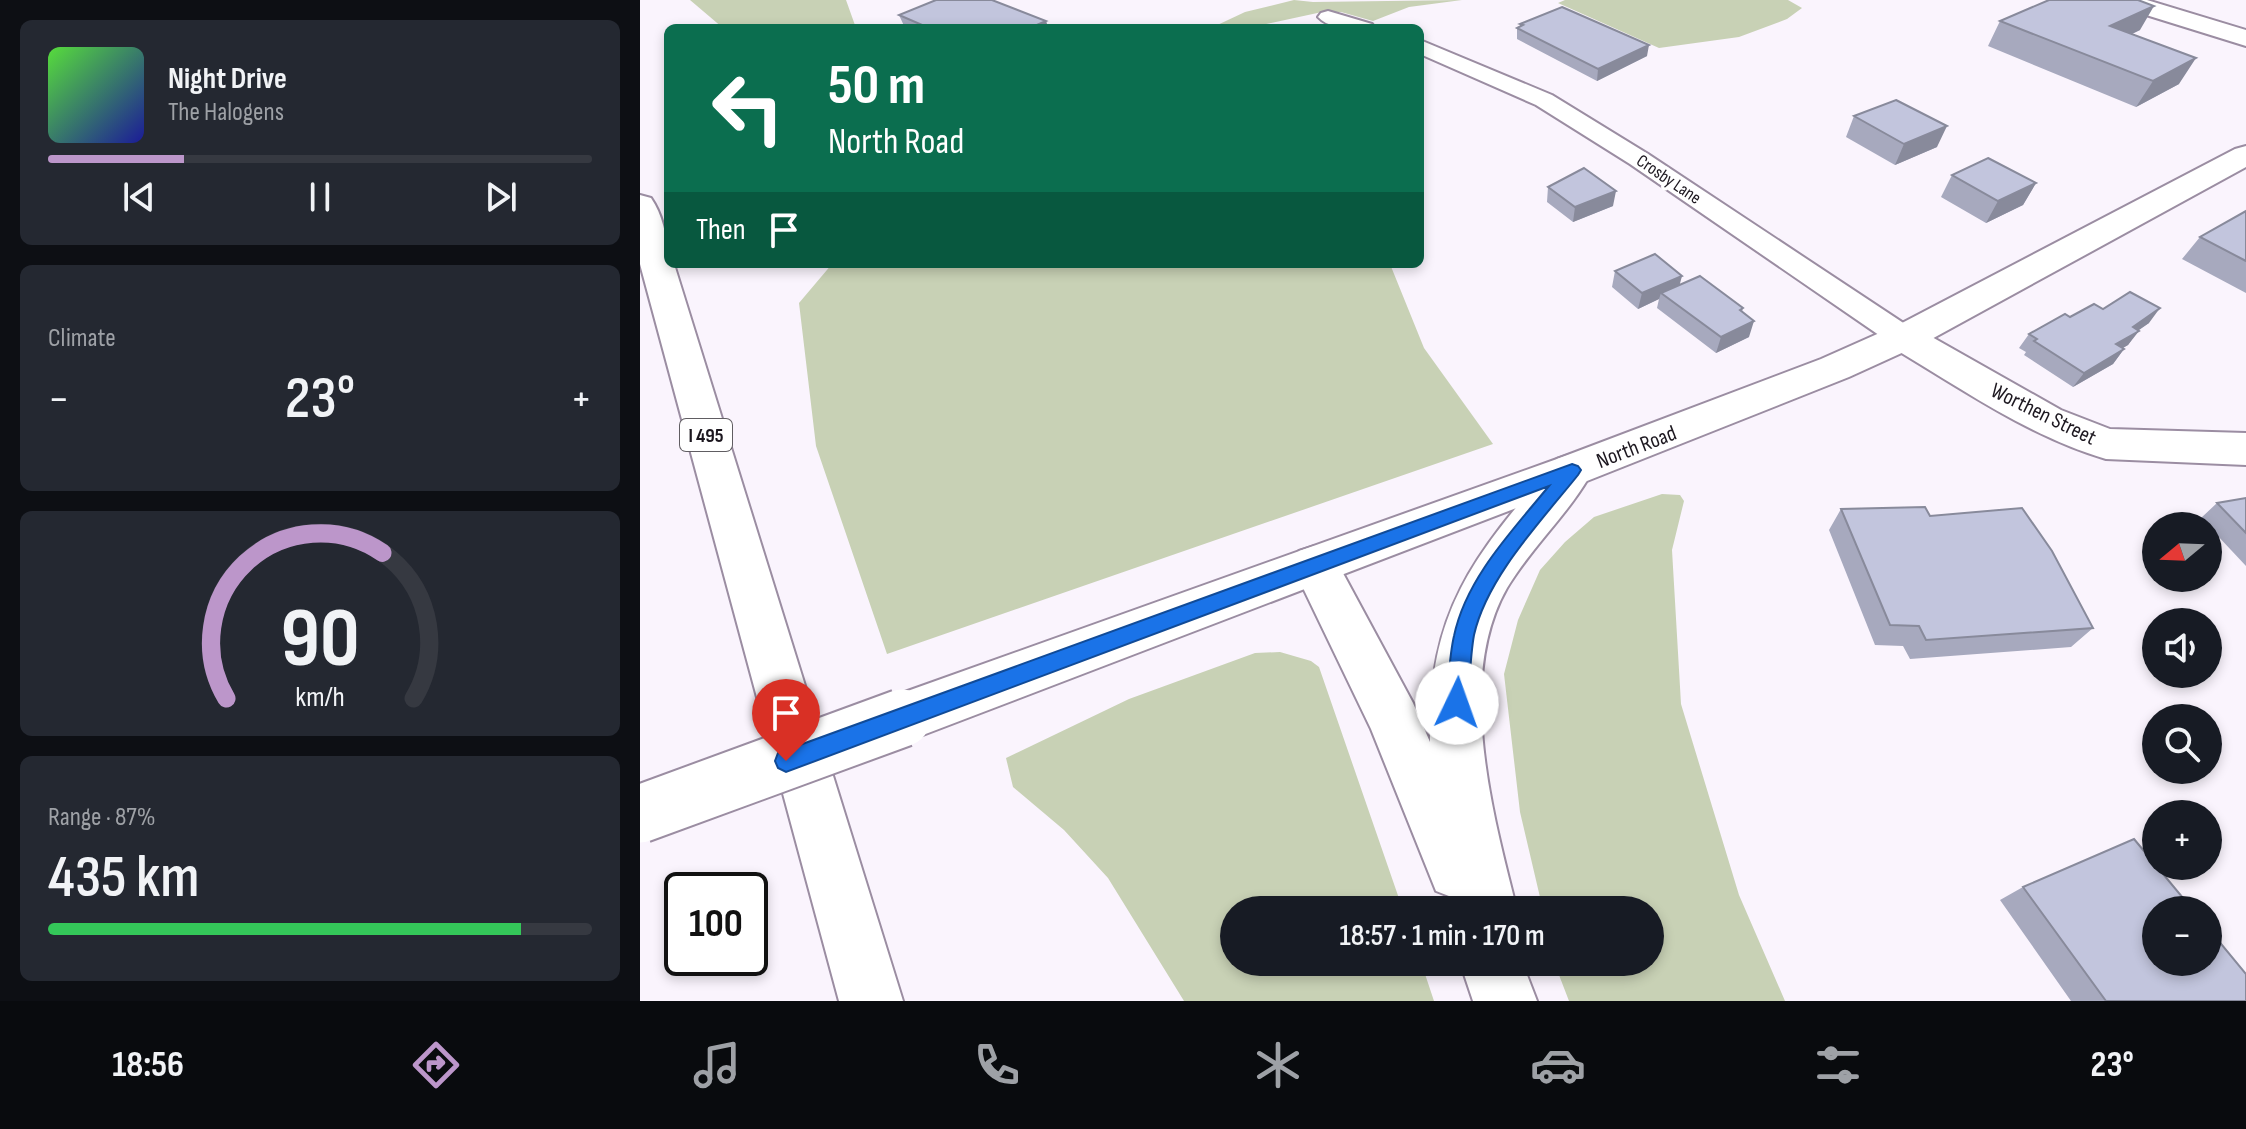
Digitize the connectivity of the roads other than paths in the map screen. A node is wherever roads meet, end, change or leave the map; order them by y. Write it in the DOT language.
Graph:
graph roads {
  1 [pos="2122,0"];
  2 [pos="1328,17"];
  3 [pos="1352,24"];
  4 [pos="2246,38"];
  5 [pos="1424,48"];
  6 [pos="2246,155"];
  7 [pos="640,205"];
  8 [pos="1903,337"];
  9 [pos="2246,449"];
  10 [pos="1572,470"];
  11 [pos="1315,565"];
  12 [pos="640,814"];
  13 [pos="1466,896"];
  14 [pos="1484,896"];
  15 [pos="1497,976"];
  16 [pos="1503,976"];
  17 [pos="871,1001"];
  18 [pos="1508,1001"];
  1 -- 4 [label="main road"];
  2 -- 3 [label="street"];
  5 -- 8 [label="street, Crosby Lane"];
  6 -- 8 [label="main road, North Road"];
  7 -- 17 [label="main road, I 495"];
  8 -- 9 [label="main road, Worthen Street"];
  8 -- 10 [label="main road, North Road"];
  10 -- 11 [label="main road, North Road"];
  10 -- 14 [label="main road"];
  11 -- 12 [label="main road, North Road, bridge"];
  11 -- 13 [label="main road"];
  15 -- 18 [label="main road"];
  16 -- 18 [label="main road"];
}
